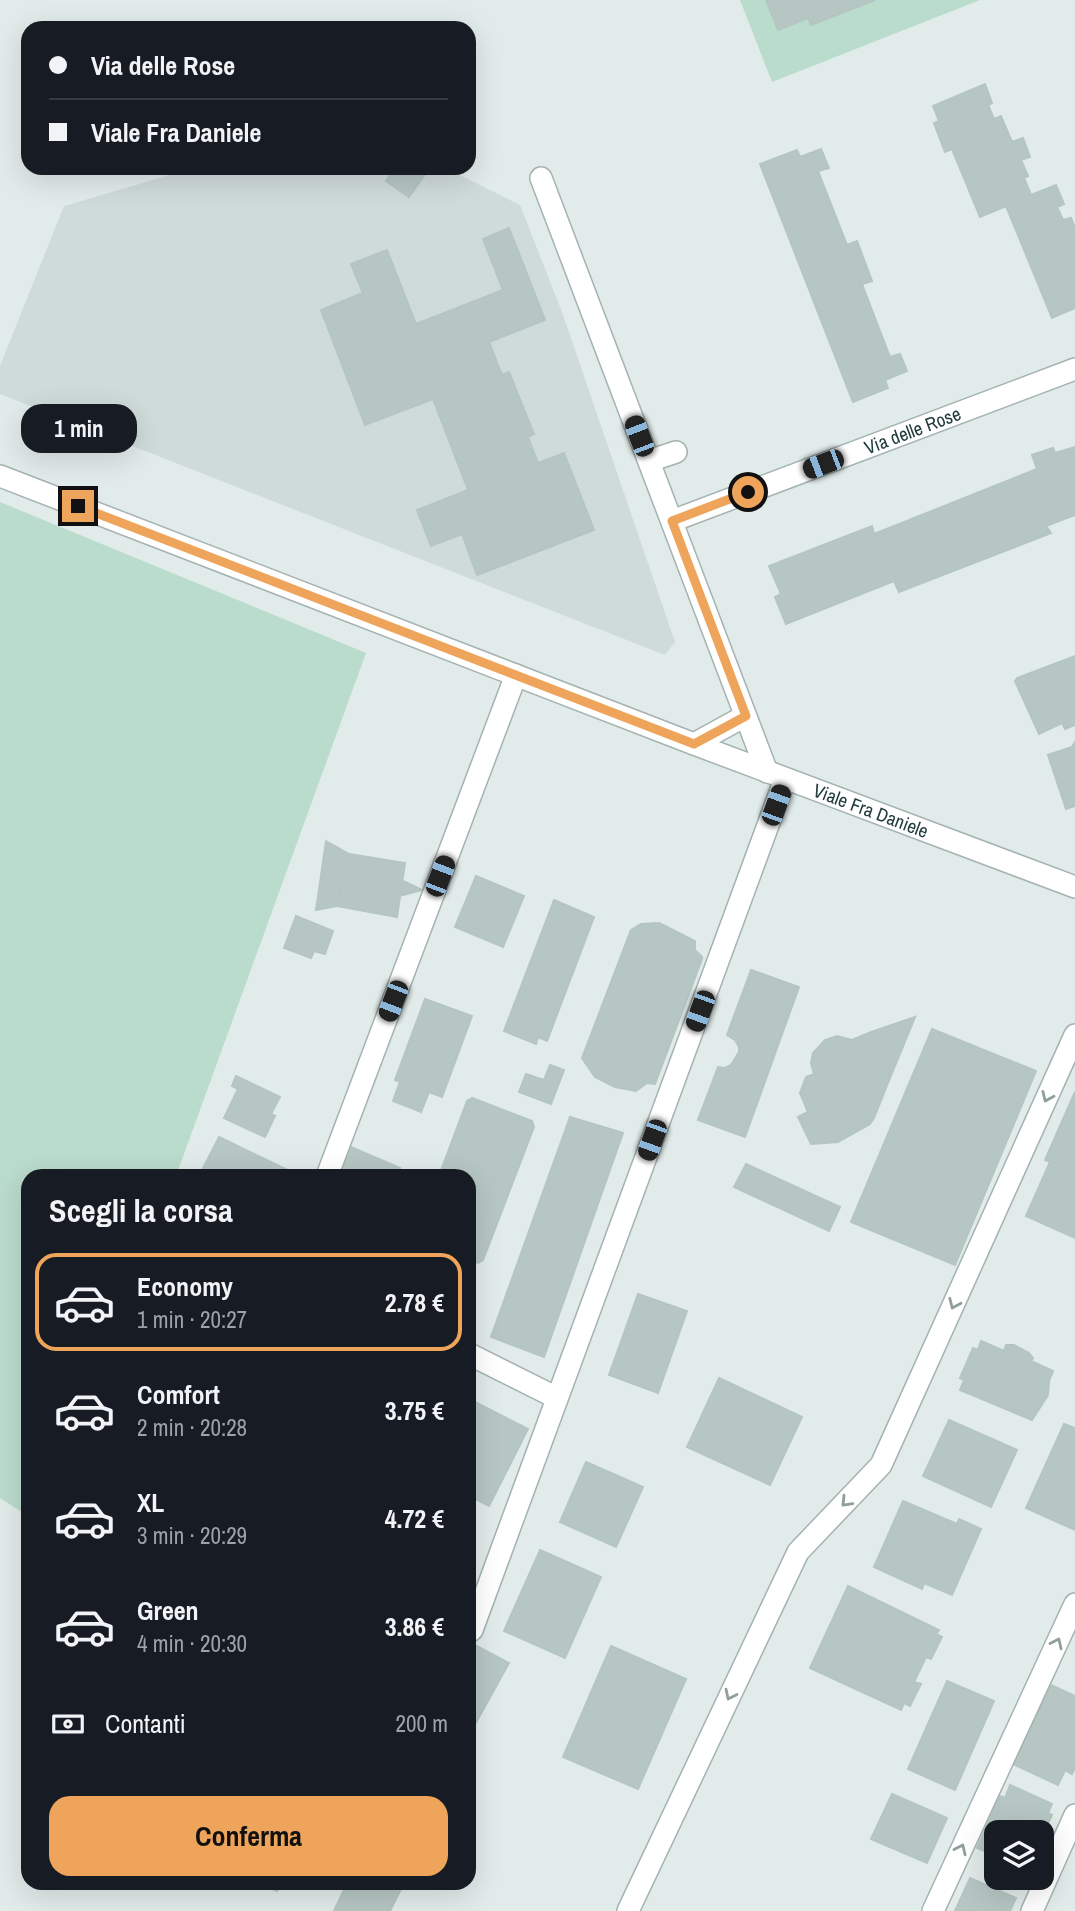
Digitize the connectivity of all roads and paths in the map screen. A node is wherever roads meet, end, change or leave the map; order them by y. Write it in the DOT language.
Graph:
graph roads {
  1 [pos="541,178"];
  2 [pos="1075,369"];
  3 [pos="676,452"];
  4 [pos="649,461"];
  5 [pos="0,476"];
  6 [pos="672,521"];
  7 [pos="516,676"];
  8 [pos="746,716"];
  9 [pos="694,744"];
  10 [pos="737,760"];
  11 [pos="776,776"];
  12 [pos="1075,887"];
  13 [pos="1075,1035"];
  14 [pos="330,1169"];
  15 [pos="476,1358"];
  16 [pos="557,1398"];
  17 [pos="1075,1604"];
  18 [pos="476,1619"];
  19 [pos="1075,1815"];
  20 [pos="628,1911"];
  21 [pos="933,1911"];
  22 [pos="1032,1911"];
  1 -- 4 [label="street"];
  2 -- 6 [label="street, Via delle Rose"];
  3 -- 4 [label="street"];
  4 -- 6 [label="street"];
  5 -- 7 [label="street, Viale Fra Daniele"];
  6 -- 8 [label="street"];
  7 -- 9 [label="street, Viale Fra Daniele"];
  7 -- 14 [label="street"];
  8 -- 9 [label="street"];
  8 -- 10 [label="street"];
  8 -- 11 [label="street"];
  9 -- 10 [label="street, Viale Fra Daniele"];
  10 -- 11 [label="street, Viale Fra Daniele"];
  11 -- 12 [label="street, Viale Fra Daniele"];
  11 -- 16 [label="street"];
  13 -- 20 [label="street, one-way"];
  15 -- 16 [label="street"];
  16 -- 18 [label="street"];
  21 -- 17 [label="street, one-way"];
  19 -- 22 [label="street"];
}
